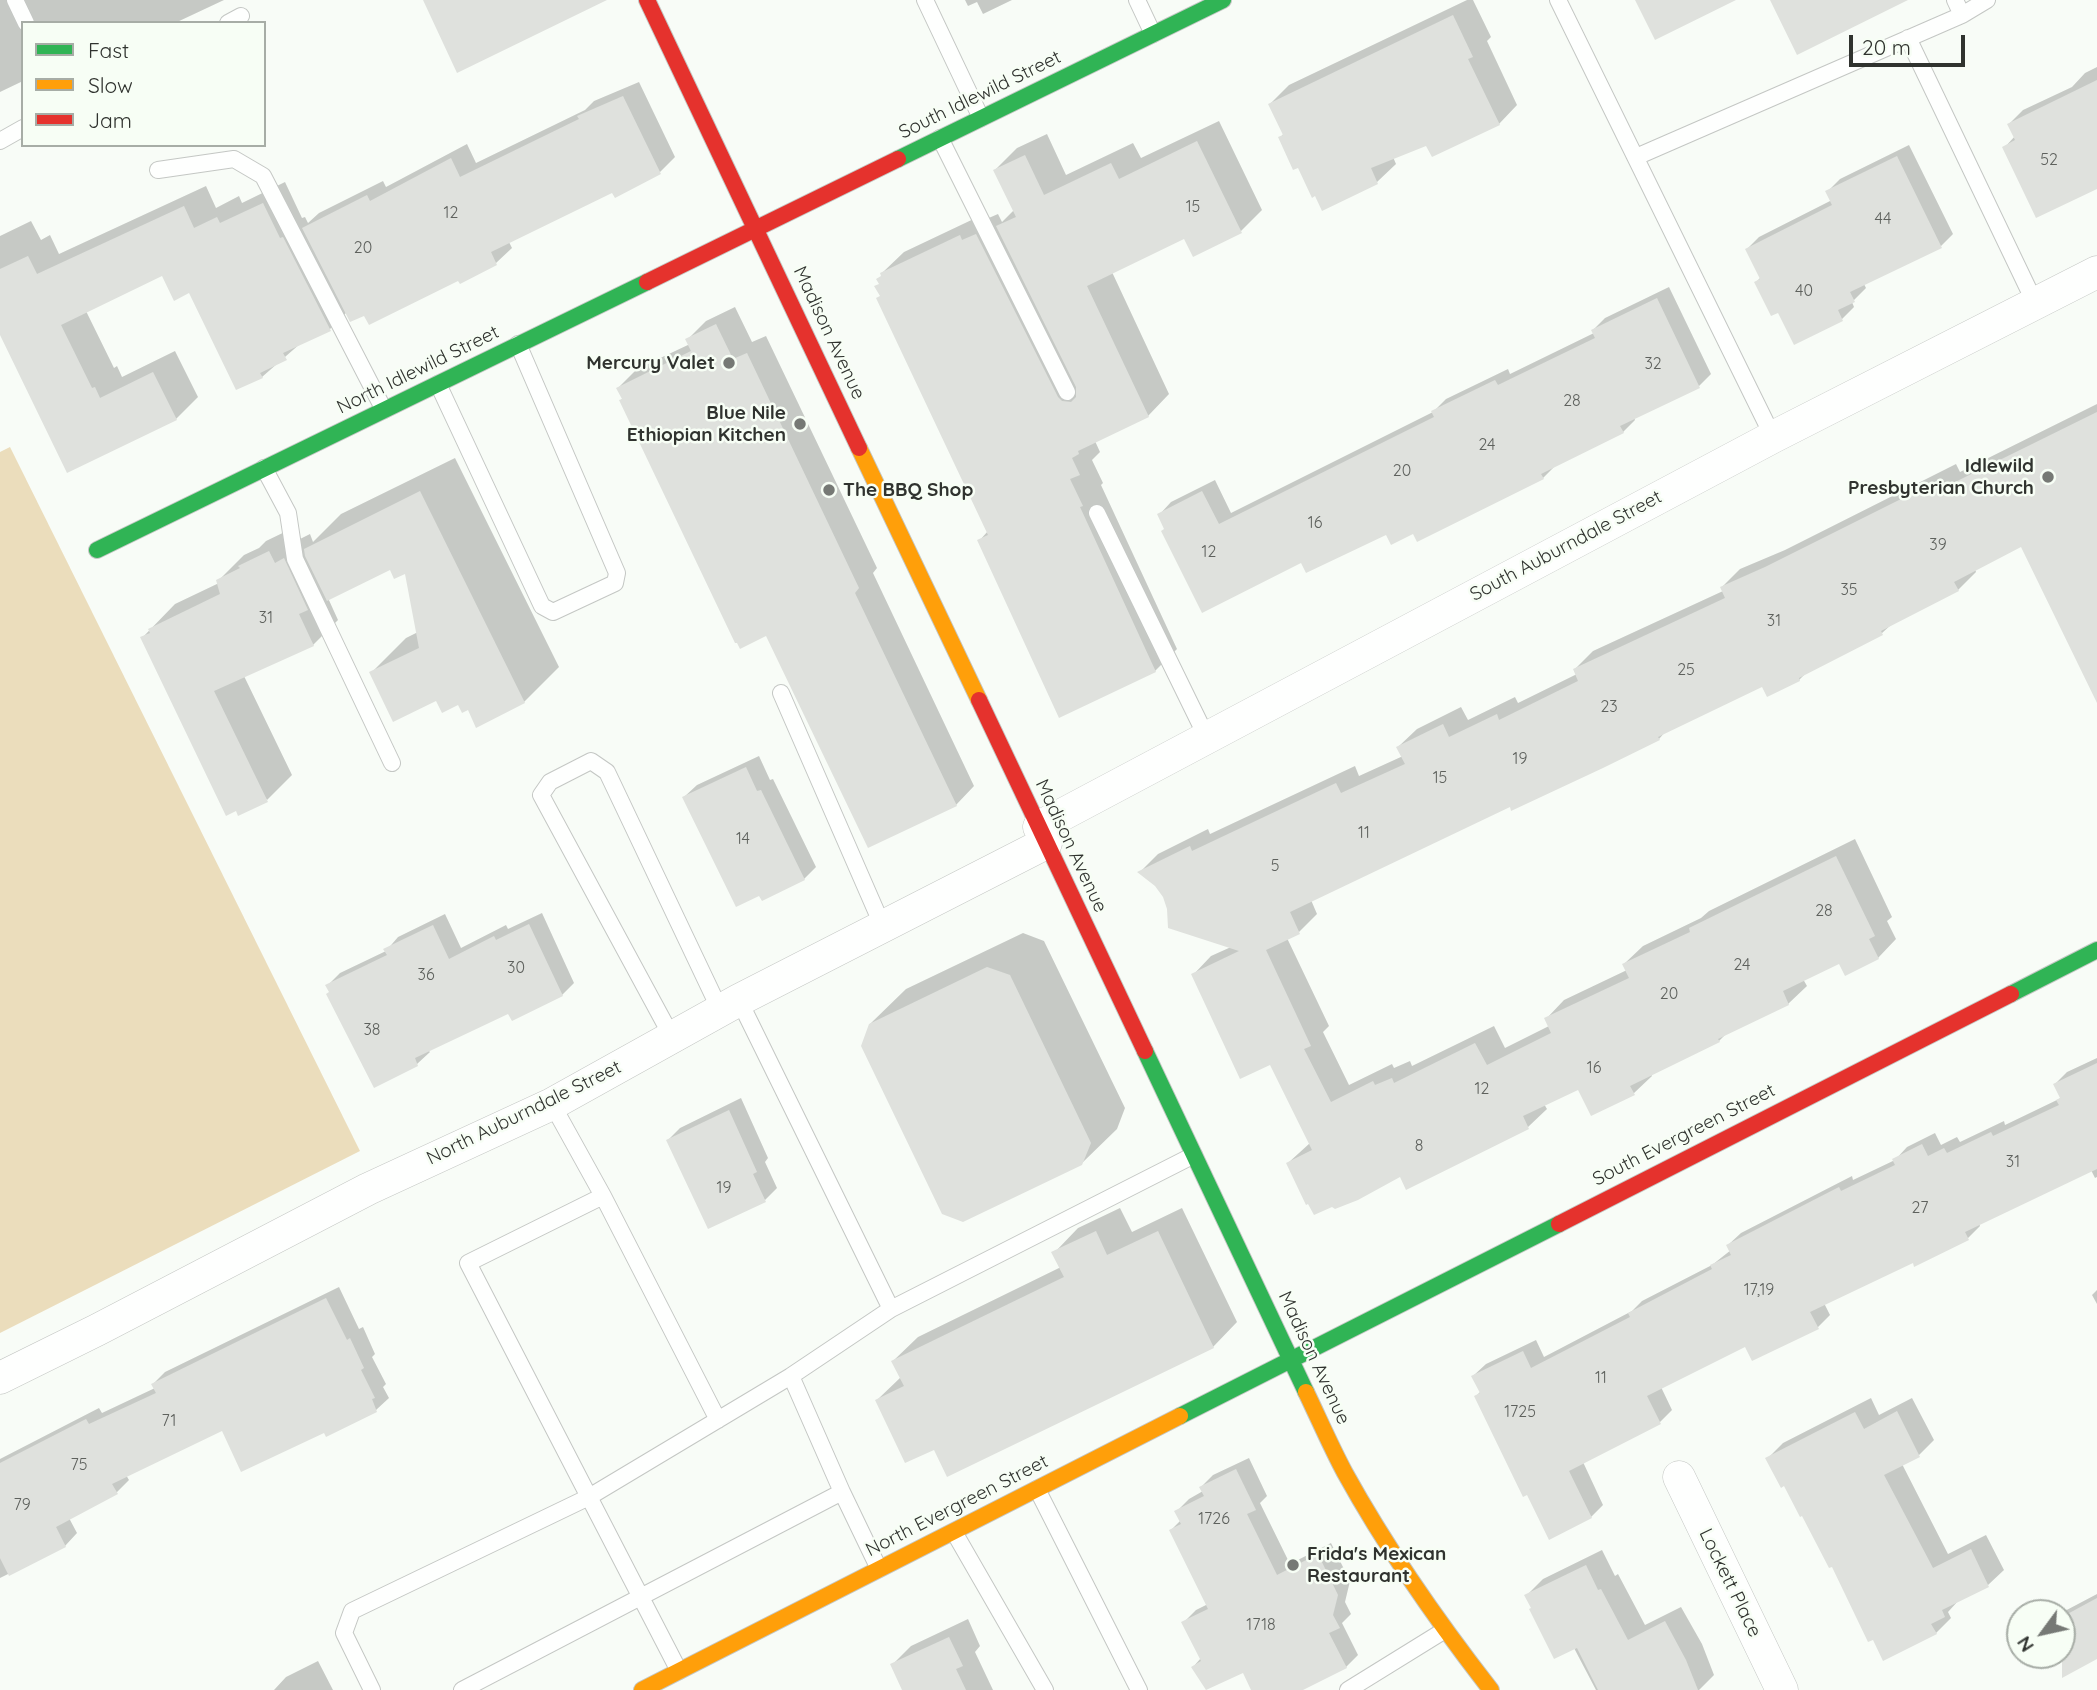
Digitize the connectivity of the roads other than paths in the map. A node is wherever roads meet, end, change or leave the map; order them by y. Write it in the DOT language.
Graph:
graph roads {
  1 [pos="15,0"];
  2 [pos="647,0"];
  3 [pos="925,0"];
  4 [pos="1137,0"];
  5 [pos="1223,0"];
  6 [pos="1558,0"];
  7 [pos="1987,0"];
  8 [pos="1959,7"];
  9 [pos="25,21"];
  10 [pos="1153,34"];
  11 [pos="1908,38"];
  12 [pos="981,118"];
  13 [pos="21,129"];
  14 [pos="940,138"];
  15 [pos="0,141"];
  16 [pos="1636,157"];
  17 [pos="159,170"];
  18 [pos="757,230"];
  19 [pos="2097,272"];
  20 [pos="2035,303"];
  21 [pos="519,344"];
  22 [pos="438,384"];
  23 [pos="1068,392"];
  24 [pos="384,410"];
  25 [pos="1773,436"];
  26 [pos="264,468"];
  27 [pos="1097,513"];
  28 [pos="97,551"];
  29 [pos="781,693"];
  30 [pos="1207,738"];
  31 [pos="392,763"];
  32 [pos="1042,835"];
  33 [pos="883,928"];
  34 [pos="2097,950"];
  35 [pos="729,1005"];
  36 [pos="672,1037"];
  37 [pos="552,1104"];
  38 [pos="1194,1155"];
  39 [pos="603,1196"];
  40 [pos="891,1309"];
  41 [pos="1292,1360"];
  42 [pos="791,1376"];
  43 [pos="0,1378"];
  44 [pos="718,1420"];
  45 [pos="1679,1477"];
  46 [pos="1037,1489"];
  47 [pos="842,1492"];
  48 [pos="589,1497"];
  49 [pos="954,1532"];
  50 [pos="879,1569"];
  51 [pos="640,1597"];
  52 [pos="1445,1630"];
  53 [pos="679,1671"];
  54 [pos="1356,1688"];
  55 [pos="372,1690"];
  56 [pos="462,1690"];
  57 [pos="642,1690"];
  58 [pos="1045,1690"];
  59 [pos="1139,1690"];
  60 [pos="1491,1690"];
  61 [pos="1782,1690"];
  1 -- 9 [label="lane"];
  2 -- 18 [label="street, Madison Avenue"];
  3 -- 12 [label="lane"];
  4 -- 10 [label="lane"];
  5 -- 10 [label="street, South Idlewild Street"];
  6 -- 16 [label="lane"];
  7 -- 8 [label="lane"];
  8 -- 11 [label="lane"];
  10 -- 12 [label="street, South Idlewild Street"];
  11 -- 16 [label="lane"];
  11 -- 20 [label="lane"];
  12 -- 14 [label="street, South Idlewild Street"];
  13 -- 15 [label="lane"];
  14 -- 18 [label="street, South Idlewild Street"];
  14 -- 23 [label="lane"];
  16 -- 25 [label="lane"];
  17 -- 24 [label="lane"];
  18 -- 21 [label="street, North Idlewild Street"];
  18 -- 32 [label="street, Madison Avenue"];
  19 -- 20 [label="street, South Auburndale Street"];
  20 -- 25 [label="street, South Auburndale Street"];
  21 -- 22 [label="street, North Idlewild Street"];
  21 -- 22 [label="lane"];
  22 -- 24 [label="street, North Idlewild Street"];
  24 -- 26 [label="street, North Idlewild Street"];
  25 -- 30 [label="street, South Auburndale Street"];
  26 -- 28 [label="street, North Idlewild Street"];
  26 -- 31 [label="lane"];
  27 -- 30 [label="lane"];
  29 -- 33 [label="lane"];
  30 -- 32 [label="street, South Auburndale Street"];
  32 -- 33 [label="street, North Auburndale Street"];
  32 -- 38 [label="street, Madison Avenue"];
  33 -- 35 [label="street, North Auburndale Street"];
  34 -- 41 [label="street, South Evergreen Street"];
  35 -- 36 [label="street, North Auburndale Street"];
  35 -- 36 [label="lane"];
  35 -- 40 [label="lane"];
  36 -- 37 [label="street, North Auburndale Street"];
  37 -- 39 [label="lane"];
  37 -- 43 [label="street, North Auburndale Street"];
  38 -- 40 [label="lane"];
  38 -- 41 [label="street, Madison Avenue"];
  39 -- 44 [label="lane"];
  39 -- 48 [label="lane"];
  40 -- 42 [label="lane"];
  41 -- 46 [label="street, North Evergreen Street"];
  41 -- 52 [label="street, Madison Avenue"];
  42 -- 44 [label="lane"];
  42 -- 47 [label="lane"];
  44 -- 48 [label="lane"];
  45 -- 61 [label="street, Lockett Place"];
  46 -- 49 [label="street, North Evergreen Street"];
  46 -- 59 [label="lane"];
  47 -- 50 [label="lane"];
  47 -- 51 [label="lane"];
  48 -- 51 [label="lane"];
  48 -- 55 [label="lane"];
  49 -- 50 [label="street, North Evergreen Street"];
  49 -- 58 [label="lane"];
  50 -- 53 [label="street, North Evergreen Street"];
  51 -- 53 [label="lane"];
  51 -- 56 [label="lane"];
  52 -- 54 [label="lane"];
  52 -- 60 [label="street, Madison Avenue"];
  53 -- 57 [label="street, North Evergreen Street"];
}
